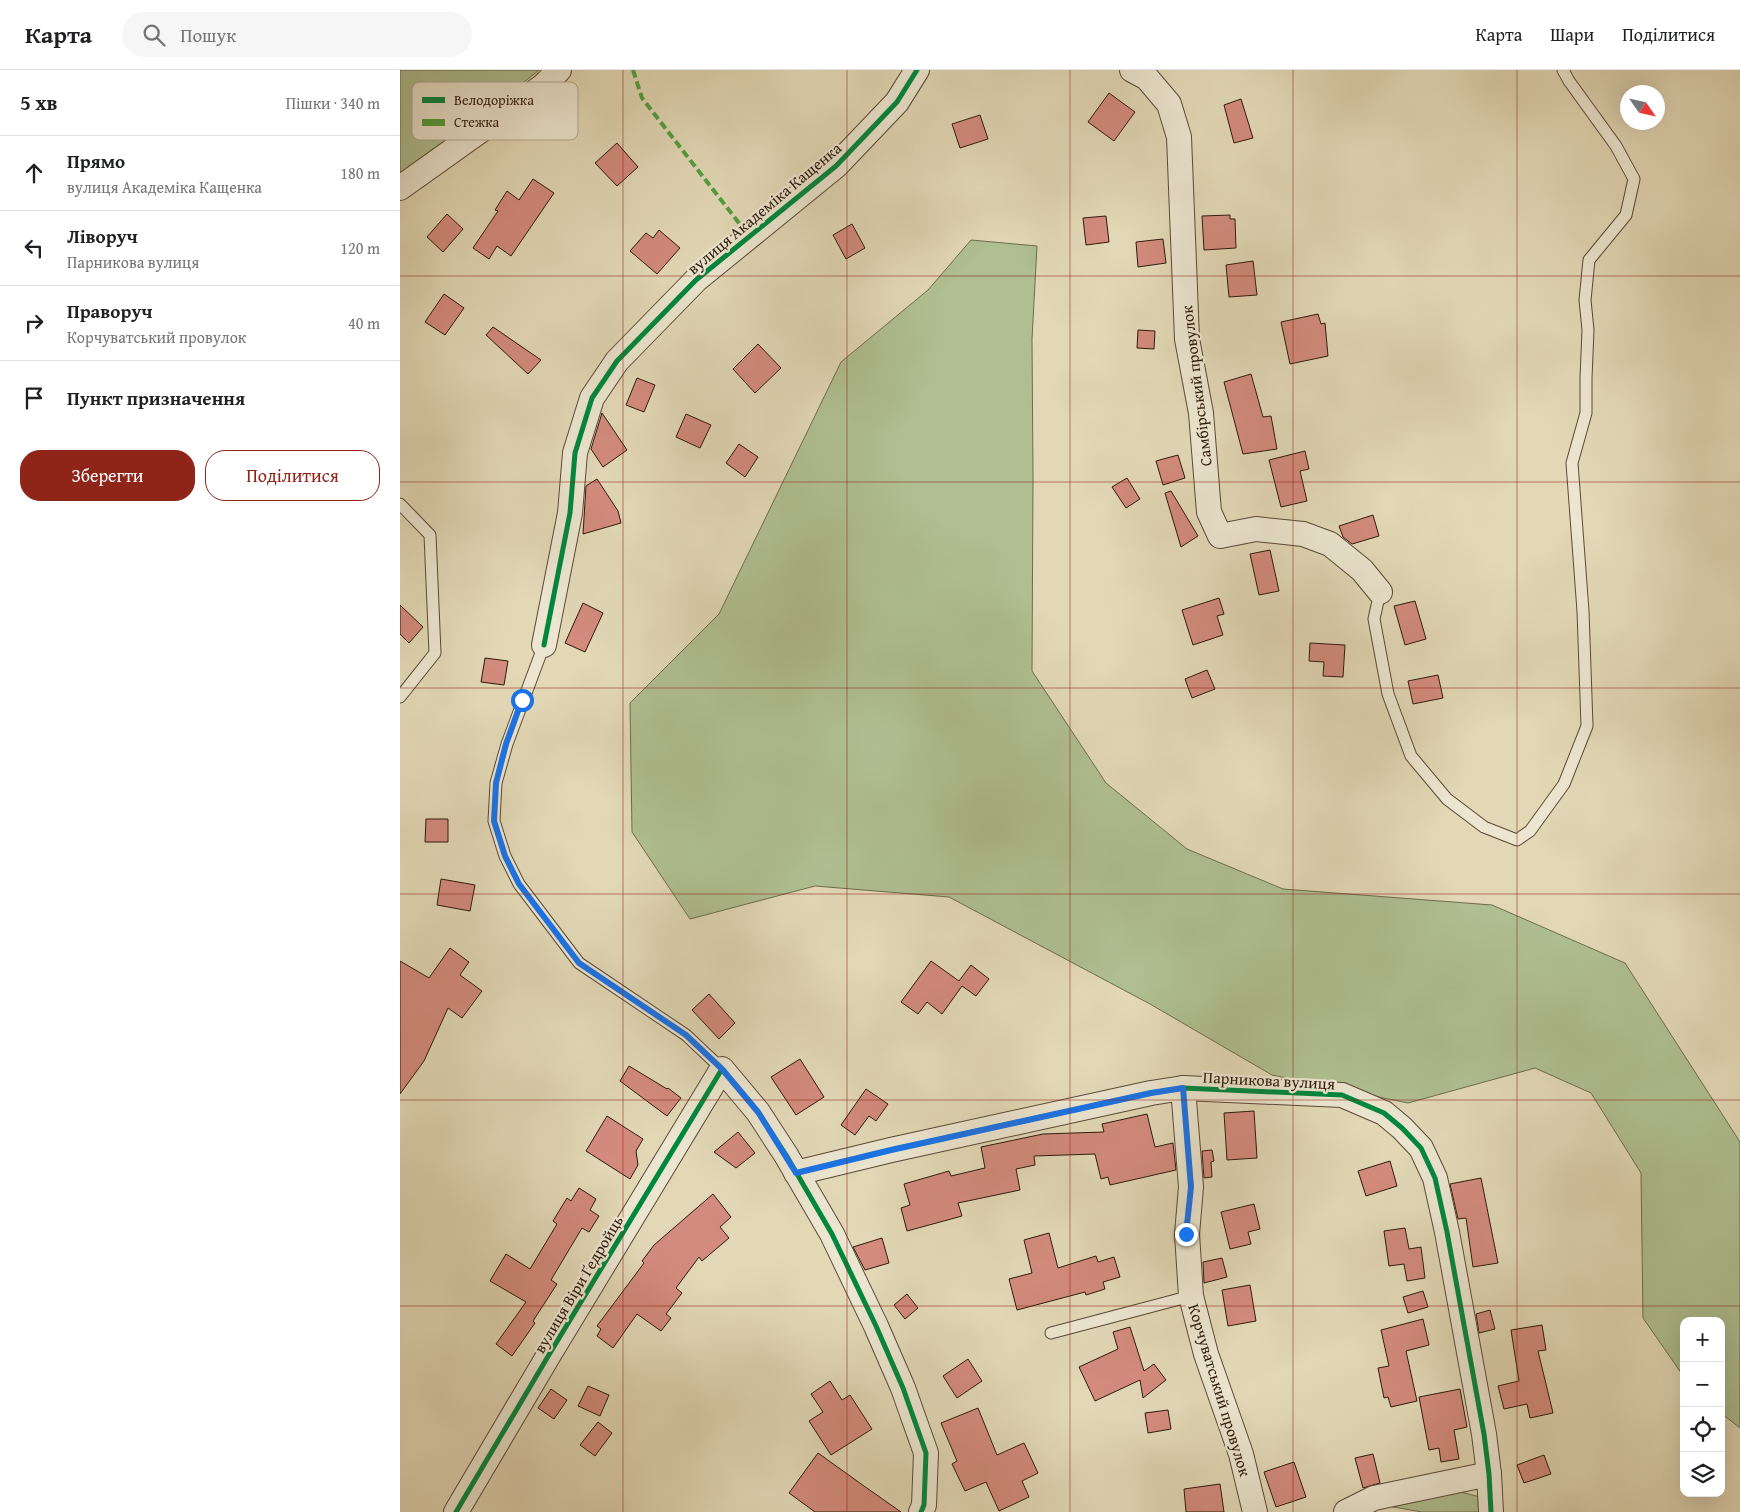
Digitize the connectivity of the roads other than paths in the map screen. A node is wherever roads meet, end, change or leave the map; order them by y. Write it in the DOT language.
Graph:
graph roads {
  1 [pos="559,70"];
  2 [pos="917,70"];
  3 [pos="1132,70"];
  4 [pos="1563,70"];
  5 [pos="547,82"];
  6 [pos="467,140"];
  7 [pos="400,188"];
  8 [pos="400,504"];
  9 [pos="1380,592"];
  10 [pos="544,645"];
  11 [pos="400,697"];
  12 [pos="722,1069"];
  13 [pos="1183,1088"];
  14 [pos="796,1173"];
  15 [pos="1191,1296"];
  16 [pos="1051,1333"];
  17 [pos="1489,1474"];
  18 [pos="456,1512"];
  19 [pos="922,1512"];
  20 [pos="1256,1512"];
  21 [pos="1346,1512"];
  22 [pos="1490,1512"];
  1 -- 5 [label="street"];
  2 -- 10 [label="street, вулиця Академіка Кащенка"];
  3 -- 9 [label="street, Самбірський провулок"];
  4 -- 9 [label="lane"];
  6 -- 7 [label="street"];
  8 -- 11 [label="lane"];
  10 -- 12 [label="lane, вулиця Академіка Кащенка"];
  12 -- 14 [label="street, вулиця Академіка Кащенка"];
  12 -- 18 [label="street, вулиця Віри Ґедройць"];
  13 -- 14 [label="street, Парникова вулиця"];
  13 -- 15 [label="street, Корчуватський провулок"];
  13 -- 17 [label="street, Парникова вулиця"];
  14 -- 19 [label="street, вулиця Академіка Кащенка"];
  15 -- 16 [label="lane"];
  15 -- 20 [label="street, Корчуватський провулок"];
  17 -- 21 [label="street"];
  17 -- 22 [label="street, Парникова вулиця"];
}
